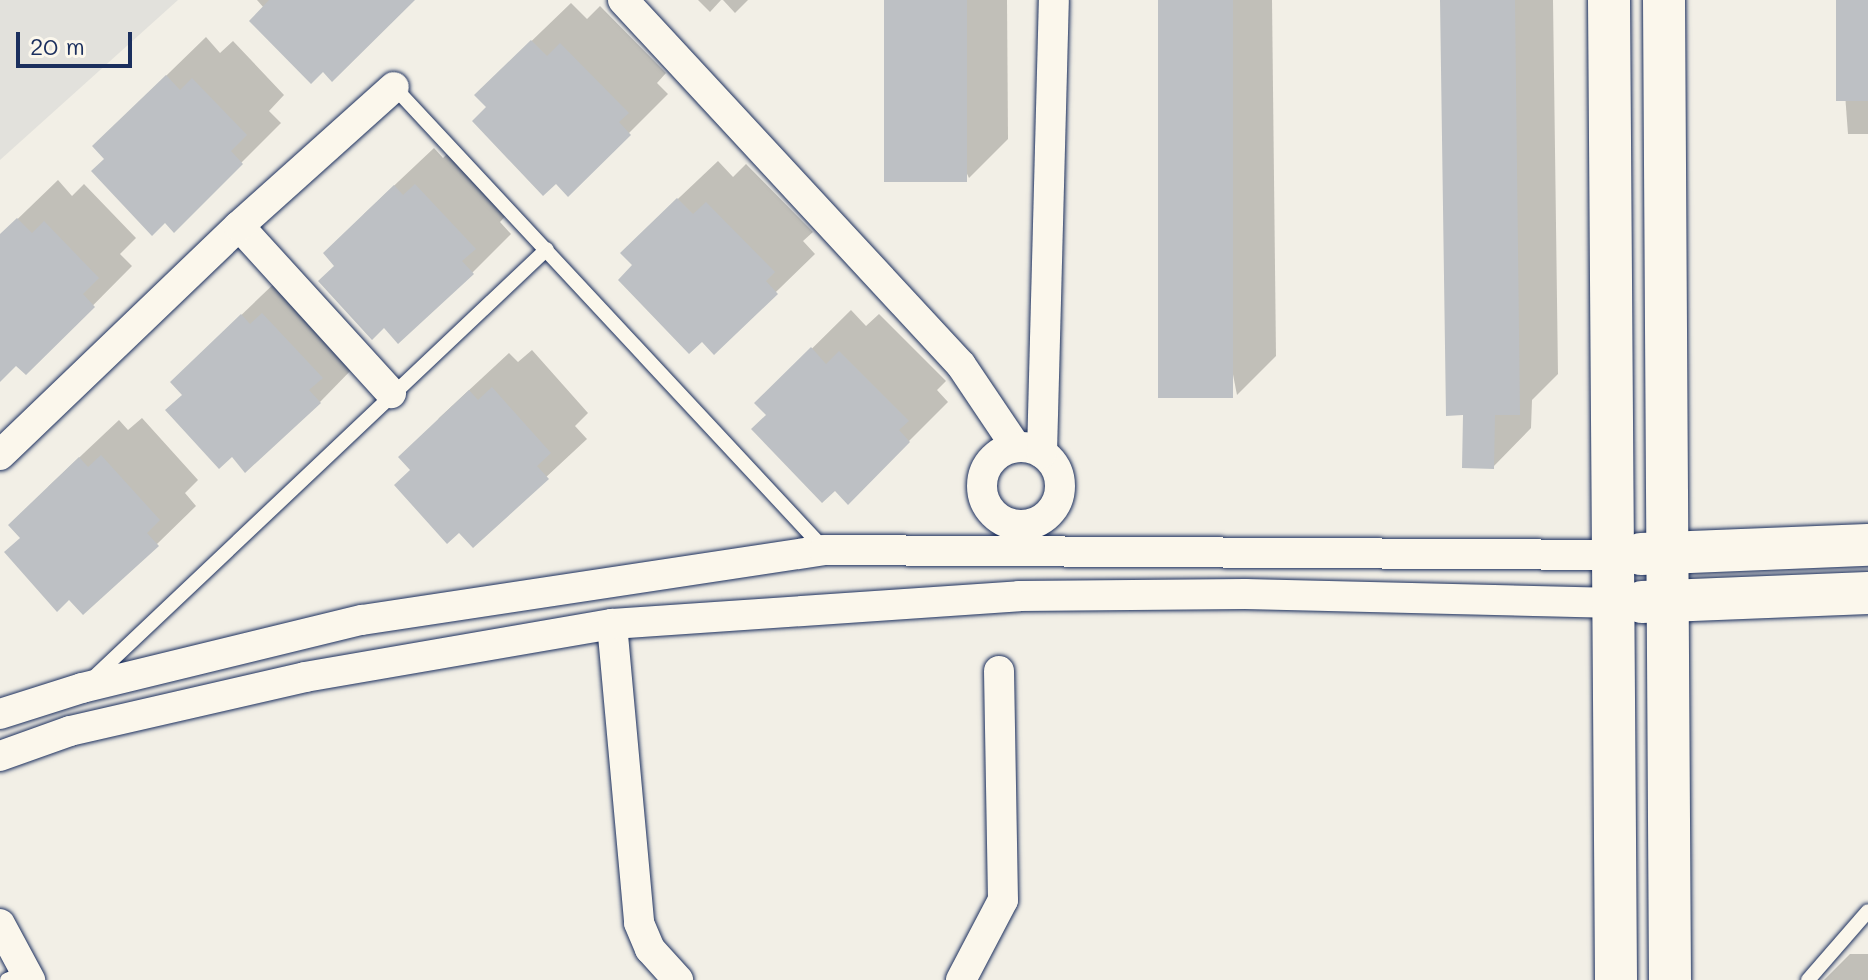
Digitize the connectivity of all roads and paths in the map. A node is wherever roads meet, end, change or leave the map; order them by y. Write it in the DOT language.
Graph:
graph roads {
  1 [pos="623,0"];
  2 [pos="1054,0"];
  3 [pos="1609,0"];
  4 [pos="1664,0"];
  5 [pos="394,87"];
  6 [pos="239,226"];
  7 [pos="547,249"];
  8 [pos="391,393"];
  9 [pos="1029,450"];
  10 [pos="0,455"];
  11 [pos="1021,538"];
  12 [pos="1868,545"];
  13 [pos="824,550"];
  14 [pos="1670,552"];
  15 [pos="1616,555"];
  16 [pos="1868,593"];
  17 [pos="1019,596"];
  18 [pos="1670,601"];
  19 [pos="1617,603"];
  20 [pos="612,624"];
  21 [pos="999,671"];
  22 [pos="82,688"];
  23 [pos="0,714"];
  24 [pos="0,756"];
  25 [pos="1868,911"];
  26 [pos="0,924"];
  27 [pos="21,977"];
  28 [pos="678,980"];
  29 [pos="961,980"];
  30 [pos="1616,980"];
  31 [pos="1670,980"];
  32 [pos="1808,980"];
  1 -- 9 [label="street"];
  2 -- 9 [label="street"];
  3 -- 15 [label="main road"];
  4 -- 14 [label="main road"];
  5 -- 6 [label="street"];
  5 -- 7 [label="lane"];
  6 -- 8 [label="street"];
  6 -- 10 [label="street"];
  7 -- 8 [label="lane"];
  7 -- 13 [label="lane"];
  8 -- 22 [label="lane"];
  9 -- 11 [label="street"];
  9 -- 11 [label="street"];
  11 -- 13 [label="street"];
  11 -- 15 [label="street"];
  11 -- 17 [label="street"];
  12 -- 14 [label="main road"];
  13 -- 22 [label="street"];
  14 -- 15 [label="main road"];
  14 -- 18 [label="main road"];
  15 -- 19 [label="main road"];
  16 -- 18 [label="main road"];
  17 -- 19 [label="street"];
  17 -- 20 [label="street"];
  18 -- 19 [label="main road"];
  18 -- 31 [label="main road"];
  19 -- 30 [label="main road"];
  20 -- 24 [label="street"];
  20 -- 28 [label="street"];
  21 -- 29 [label="street"];
  22 -- 23 [label="street"];
  25 -- 32 [label="lane"];
  26 -- 27 [label="street"];
}
